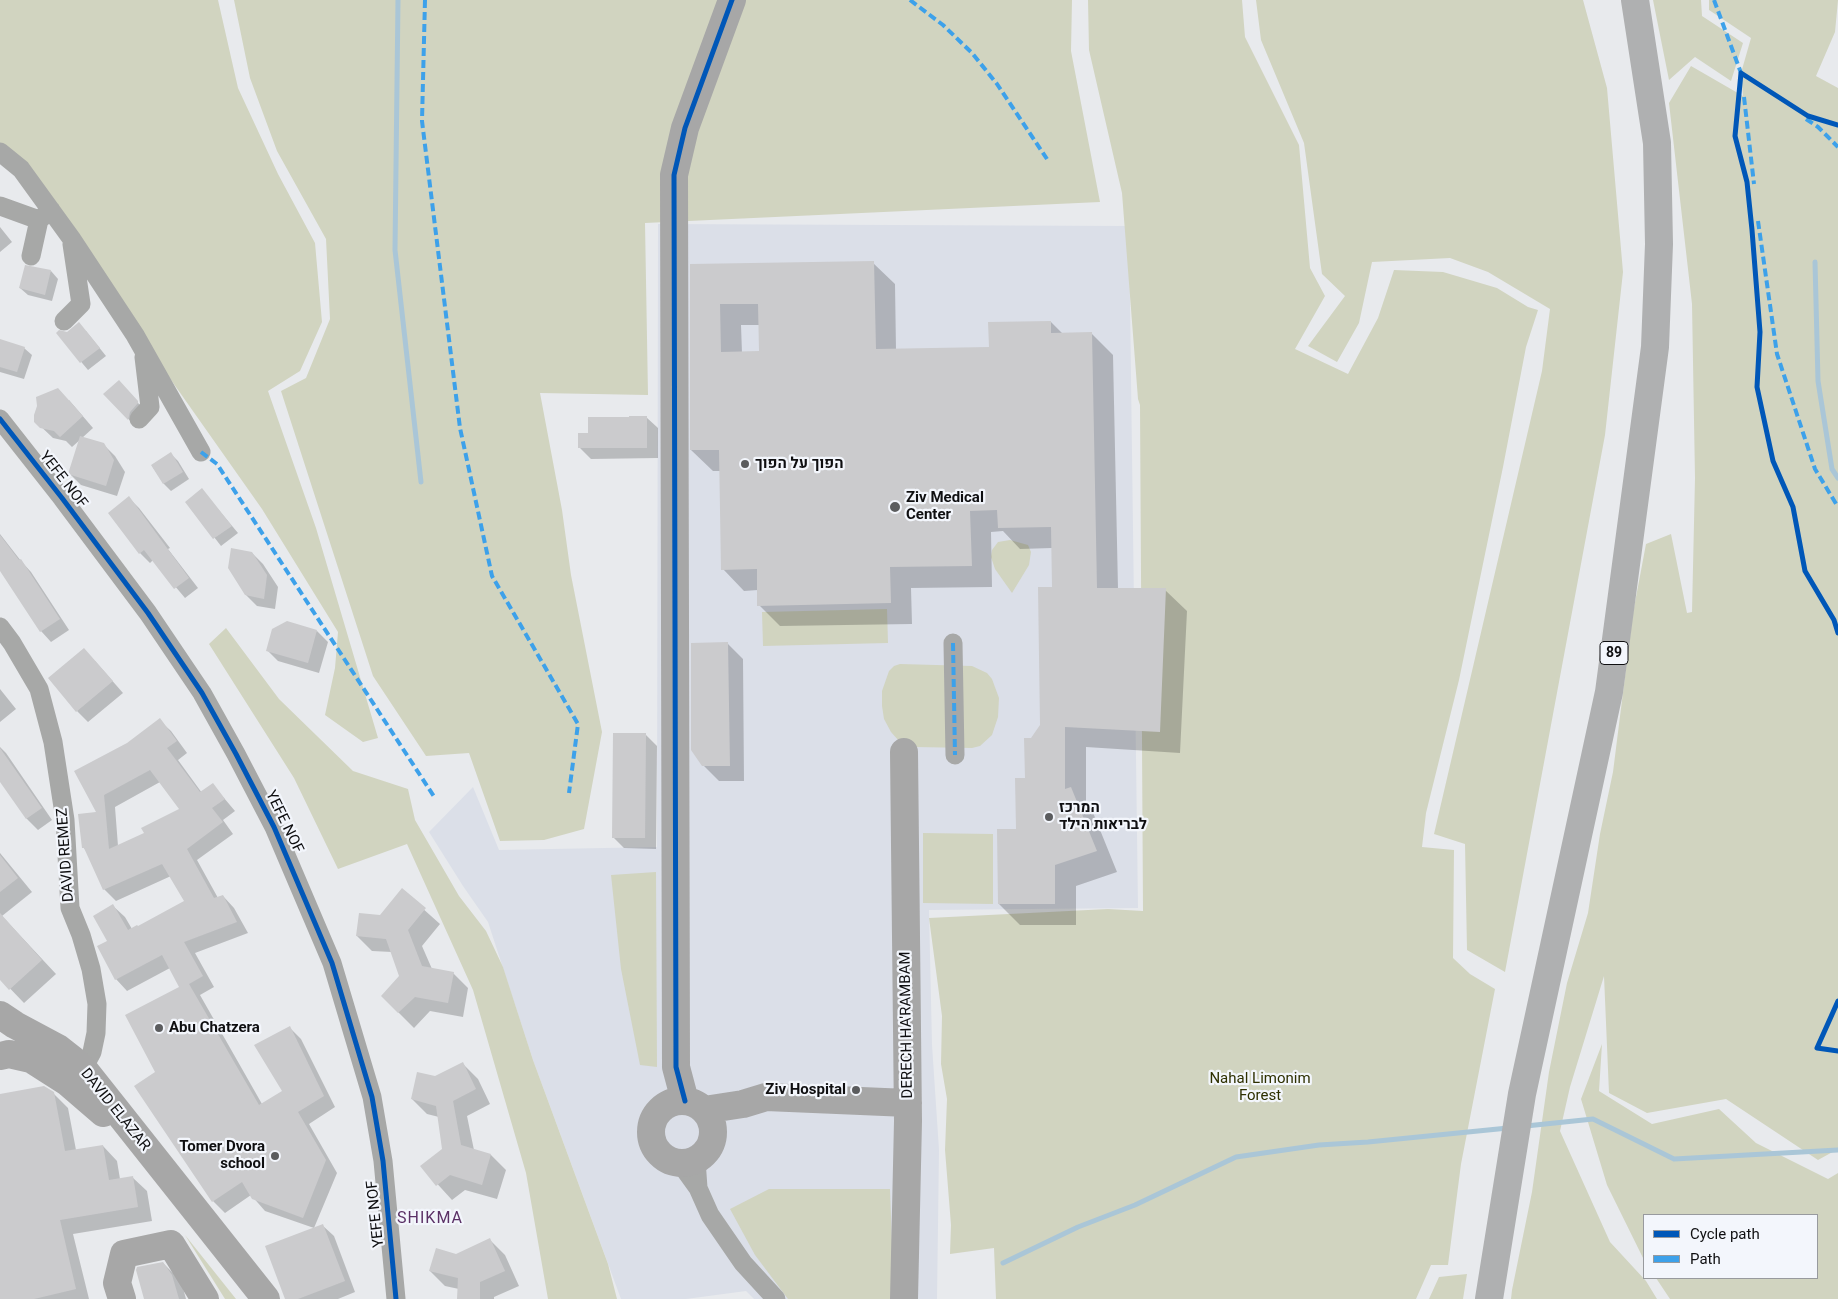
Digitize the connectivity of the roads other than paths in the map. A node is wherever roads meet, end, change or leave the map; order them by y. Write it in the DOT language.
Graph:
graph roads {
  1 [pos="732,0"];
  2 [pos="1635,0"];
  3 [pos="0,152"];
  4 [pos="0,206"];
  5 [pos="45,215"];
  6 [pos="71,238"];
  7 [pos="31,256"];
  8 [pos="64,321"];
  9 [pos="143,348"];
  10 [pos="0,419"];
  11 [pos="139,419"];
  12 [pos="201,452"];
  13 [pos="0,626"];
  14 [pos="953,643"];
  15 [pos="904,752"];
  16 [pos="955,755"];
  17 [pos="0,1016"];
  18 [pos="0,1054"];
  19 [pos="75,1075"];
  20 [pos="692,1112"];
  21 [pos="908,1112"];
  22 [pos="688,1161"];
  23 [pos="904,1292"];
  24 [pos="122,1299"];
  25 [pos="205,1299"];
  26 [pos="266,1299"];
  27 [pos="396,1299"];
  28 [pos="776,1299"];
  29 [pos="1489,1299"];
  1 -- 20 [label="street"];
  2 -- 29 [label="highway, 89"];
  3 -- 5 [label="street"];
  4 -- 5 [label="street"];
  5 -- 6 [label="street"];
  5 -- 7 [label="street"];
  6 -- 8 [label="street"];
  6 -- 9 [label="street"];
  9 -- 11 [label="street"];
  9 -- 12 [label="street"];
  10 -- 27 [label="street, YEFE NOF"];
  13 -- 19 [label="street, DAVID REMEZ"];
  14 -- 16 [label="street"];
  15 -- 21 [label="street, DERECH HA'RAMBAM"];
  17 -- 18 [label="street"];
  17 -- 19 [label="street, DAVID ELAZAR"];
  18 -- 19 [label="street, DAVID ELAZAR"];
  19 -- 26 [label="street, DAVID ELAZAR"];
  20 -- 21 [label="street"];
  20 -- 22 [label="street"];
  20 -- 22 [label="street"];
  21 -- 23 [label="street, DERECH HA'RAMBAM"];
  22 -- 28 [label="street"];
  24 -- 25 [label="street"];
}
